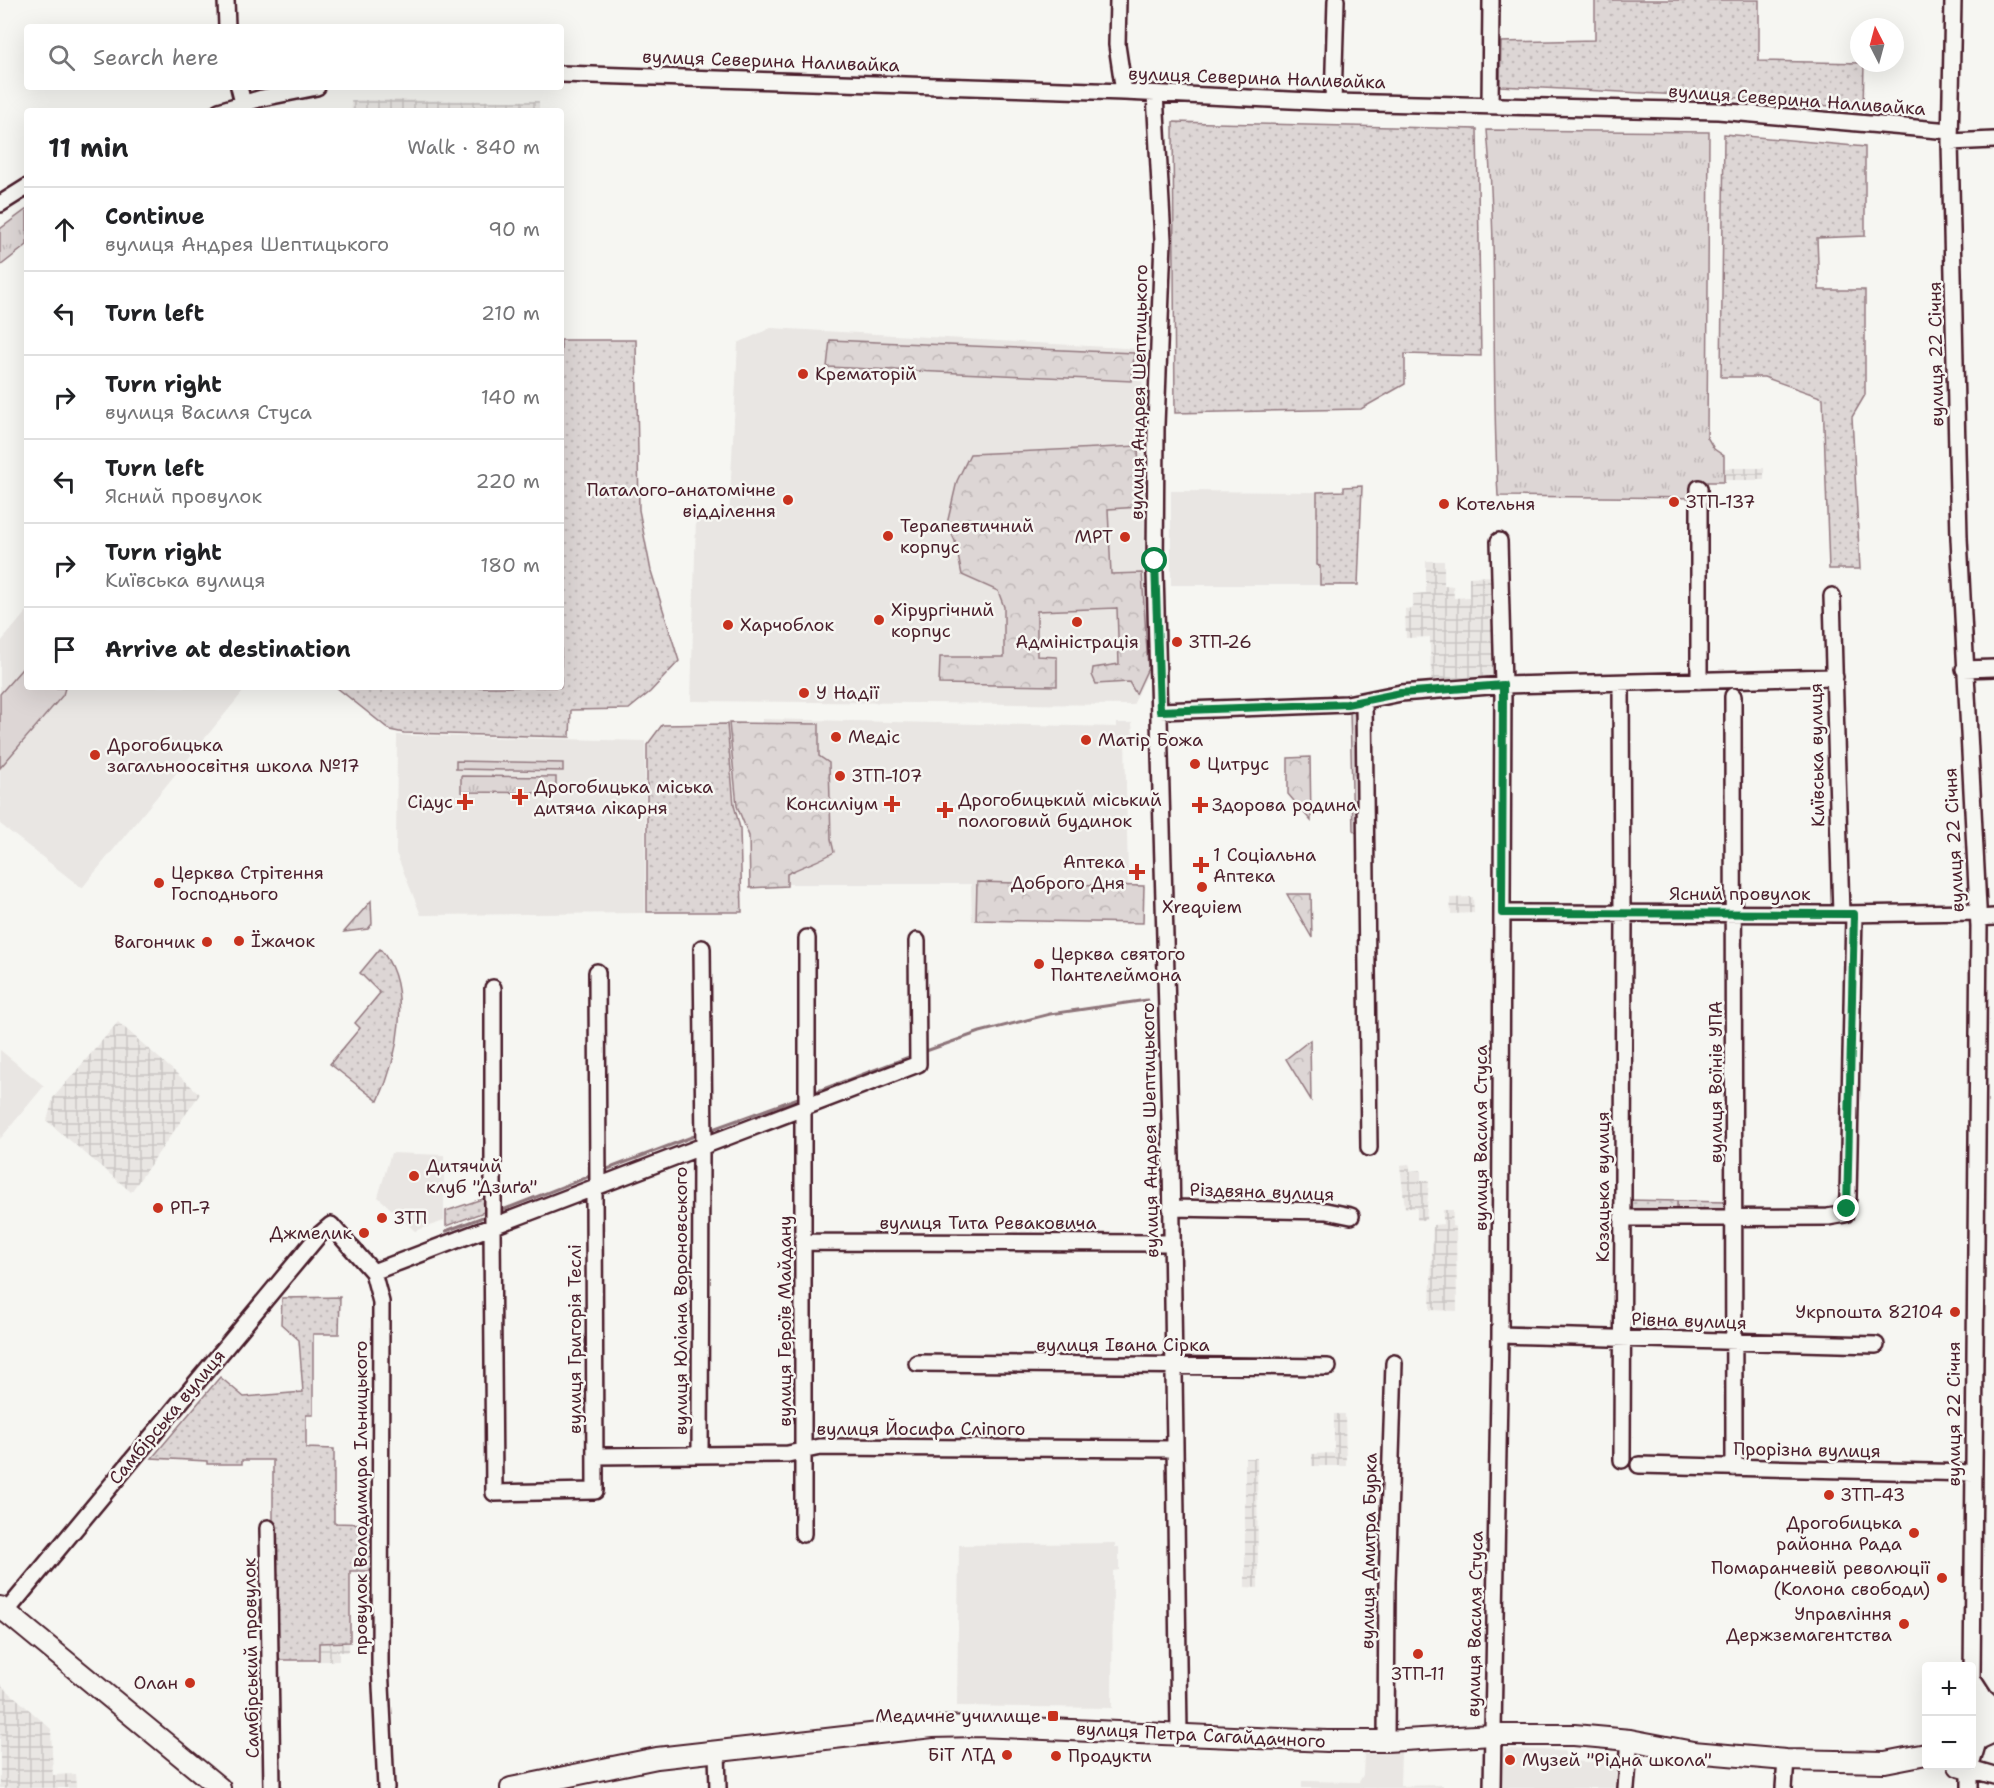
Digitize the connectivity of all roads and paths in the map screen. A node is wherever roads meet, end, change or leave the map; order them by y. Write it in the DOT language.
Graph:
graph roads {
  1 [pos="226,0"];
  2 [pos="1118,0"];
  3 [pos="1336,0"];
  4 [pos="1491,0"];
  5 [pos="1953,0"];
  6 [pos="227,24"];
  7 [pos="564,74"];
  8 [pos="240,90"];
  9 [pos="303,90"];
  10 [pos="1124,92"];
  11 [pos="1155,94"];
  12 [pos="1333,102"];
  13 [pos="243,103"];
  14 [pos="1490,106"];
  15 [pos="228,108"];
  16 [pos="1950,136"];
  17 [pos="1994,140"];
  18 [pos="24,189"];
  19 [pos="0,204"];
  20 [pos="1699,488"];
  21 [pos="1499,541"];
  22 [pos="1832,596"];
  23 [pos="1994,668"];
  24 [pos="1964,669"];
  25 [pos="1835,677"];
  26 [pos="1700,681"];
  27 [pos="1621,683"];
  28 [pos="1503,685"];
  29 [pos="1733,696"];
  30 [pos="1364,702"];
  31 [pos="1160,711"];
  32 [pos="1502,913"];
  33 [pos="1623,914"];
  34 [pos="1734,914"];
  35 [pos="1847,914"];
  36 [pos="1984,916"];
  37 [pos="807,938"];
  38 [pos="917,941"];
  39 [pos="702,948"];
  40 [pos="597,972"];
  41 [pos="492,988"];
  42 [pos="805,1107"];
  43 [pos="702,1147"];
  44 [pos="1369,1148"];
  45 [pos="596,1187"];
  46 [pos="1171,1208"];
  47 [pos="1351,1216"];
  48 [pos="1736,1217"];
  49 [pos="1622,1218"];
  50 [pos="331,1225"];
  51 [pos="492,1226"];
  52 [pos="805,1242"];
  53 [pos="1172,1243"];
  54 [pos="373,1272"];
  55 [pos="1500,1335"];
  56 [pos="1622,1338"];
  57 [pos="1736,1342"];
  58 [pos="1876,1345"];
  59 [pos="917,1363"];
  60 [pos="1394,1363"];
  61 [pos="1173,1364"];
  62 [pos="1328,1366"];
  63 [pos="1175,1449"];
  64 [pos="804,1450"];
  65 [pos="700,1455"];
  66 [pos="596,1456"];
  67 [pos="1622,1460"];
  68 [pos="1639,1465"];
  69 [pos="1734,1468"];
  70 [pos="1974,1473"];
  71 [pos="268,1528"];
  72 [pos="804,1534"];
  73 [pos="2,1611"];
  74 [pos="1972,1662"];
  75 [pos="1976,1698"];
  76 [pos="1981,1724"];
  77 [pos="1179,1734"];
  78 [pos="1493,1735"];
  79 [pos="1630,1740"];
  80 [pos="1386,1741"];
  81 [pos="1976,1741"];
  82 [pos="1922,1748"];
  83 [pos="717,1752"];
  84 [pos="1786,1760"];
  85 [pos="1910,1760"];
  86 [pos="1972,1770"];
  87 [pos="1994,1776"];
  88 [pos="220,1788"];
  89 [pos="272,1788"];
  90 [pos="386,1788"];
  91 [pos="511,1788"];
  92 [pos="718,1788"];
  93 [pos="1492,1788"];
  94 [pos="1626,1788"];
  95 [pos="1784,1788"];
  1 -- 6 [label="street"];
  2 -- 10 [label="street"];
  3 -- 12 [label="street"];
  4 -- 14 [label="street"];
  5 -- 16 [label="street, вулиця 22 Січня"];
  7 -- 10 [label="street, вулиця Северина Наливайка"];
  8 -- 13 [label="street"];
  9 -- 13 [label="street"];
  10 -- 11 [label="street, вулиця Северина Наливайка"];
  11 -- 12 [label="street, вулиця Северина Наливайка"];
  11 -- 31 [label="street, вулиця Андрея Шептицького"];
  12 -- 14 [label="street, вулиця Северина Наливайка"];
  13 -- 15 [label="street"];
  14 -- 16 [label="street, вулиця Северина Наливайка"];
  16 -- 17 [label="street, вулиця Северина Наливайка"];
  16 -- 24 [label="street, вулиця 22 Січня"];
  18 -- 19 [label="street"];
  20 -- 26 [label="street"];
  21 -- 28 [label="street, вулиця Василя Стуса"];
  22 -- 25 [label="street, Київська вулиця"];
  23 -- 24 [label="street"];
  24 -- 36 [label="street, вулиця 22 Січня"];
  25 -- 26 [label="street"];
  25 -- 35 [label="street, Київська вулиця"];
  26 -- 27 [label="street"];
  27 -- 28 [label="street"];
  27 -- 33 [label="street, Козацька вулиця"];
  28 -- 30 [label="street"];
  28 -- 32 [label="street, вулиця Василя Стуса"];
  29 -- 34 [label="street, вулиця Воїнів УПА"];
  30 -- 31 [label="street"];
  30 -- 44 [label="street"];
  31 -- 46 [label="street, вулиця Андрея Шептицького"];
  32 -- 33 [label="street, Ясний провулок"];
  32 -- 55 [label="street, вулиця Василя Стуса"];
  33 -- 34 [label="street, Ясний провулок"];
  33 -- 49 [label="street, Козацька вулиця"];
  34 -- 35 [label="street, Ясний провулок"];
  34 -- 48 [label="street, вулиця Воїнів УПА"];
  35 -- 36 [label="street, Ясний провулок"];
  35 -- 48 [label="street, Київська вулиця"];
  36 -- 70 [label="street, вулиця 22 Січня"];
  37 -- 42 [label="street, вулиця Героїв Майдану"];
  38 -- 42 [label="street"];
  39 -- 43 [label="street, вулиця Юліана Вороновського"];
  40 -- 45 [label="street, вулиця Григорія Теслі"];
  41 -- 51 [label="street"];
  42 -- 43 [label="street"];
  42 -- 52 [label="street, вулиця Героїв Майдану"];
  43 -- 45 [label="street"];
  43 -- 65 [label="street, вулиця Юліана Вороновського"];
  45 -- 51 [label="street"];
  45 -- 66 [label="street, вулиця Григорія Теслі"];
  46 -- 47 [label="street, Різдвяна вулиця"];
  46 -- 53 [label="street, вулиця Андрея Шептицького"];
  48 -- 49 [label="street"];
  48 -- 57 [label="street, вулиця Воїнів УПА"];
  49 -- 56 [label="street, Козацька вулиця"];
  50 -- 54 [label="street, провулок Володимира Ільницького"];
  50 -- 73 [label="street, Самбірська вулиця"];
  51 -- 54 [label="street"];
  51 -- 66 [label="street, вулиця Григорія Теслі"];
  52 -- 53 [label="street, вулиця Тита Реваковича"];
  52 -- 64 [label="street, вулиця Героїв Майдану"];
  53 -- 61 [label="street, вулиця Андрея Шептицького"];
  54 -- 90 [label="street, провулок Володимира Ільницького"];
  55 -- 56 [label="street, Рівна вулиця"];
  55 -- 78 [label="street, вулиця Василя Стуса"];
  56 -- 57 [label="street, Рівна вулиця"];
  56 -- 67 [label="street, Козацька вулиця"];
  57 -- 58 [label="street, Рівна вулиця"];
  57 -- 69 [label="street, вулиця Воїнів УПА"];
  59 -- 61 [label="street, вулиця Івана Сірка"];
  60 -- 80 [label="street, вулиця Дмитра Бурка"];
  61 -- 62 [label="street, вулиця Івана Сірка"];
  61 -- 63 [label="street, вулиця Андрея Шептицького"];
  63 -- 64 [label="street, вулиця Йосифа Сліпого"];
  63 -- 77 [label="street, вулиця Андрея Шептицького"];
  64 -- 65 [label="street, вулиця Йосифа Сліпого"];
  64 -- 72 [label="street, вулиця Героїв Майдану"];
  65 -- 66 [label="street, вулиця Йосифа Сліпого"];
  68 -- 69 [label="street, Прорізна вулиця"];
  69 -- 70 [label="street, Прорізна вулиця"];
  70 -- 74 [label="street, вулиця 22 Січня"];
  71 -- 89 [label="street, Самбірський провулок"];
  73 -- 88 [label="main road, Самбірська вулиця"];
  75 -- 76 [label="street, вулиця 22 Січня"];
  76 -- 81 [label="street"];
  77 -- 80 [label="main road, вулиця Петра Сагайдачного"];
  77 -- 83 [label="main road, вулиця Петра Сагайдачного"];
  78 -- 79 [label="main road, вулиця Петра Сагайдачного"];
  78 -- 80 [label="main road, вулиця Петра Сагайдачного"];
  78 -- 93 [label="street, вулиця Василя Стуса"];
  79 -- 84 [label="main road, вулиця Петра Сагайдачного"];
  79 -- 94 [label="street"];
  82 -- 85 [label="main road"];
  83 -- 91 [label="main road, вулиця Петра Сагайдачного"];
  83 -- 92 [label="street"];
  84 -- 85 [label="main road, вулиця Петра Сагайдачного"];
  84 -- 95 [label="street"];
  86 -- 87 [label="street"];
}
